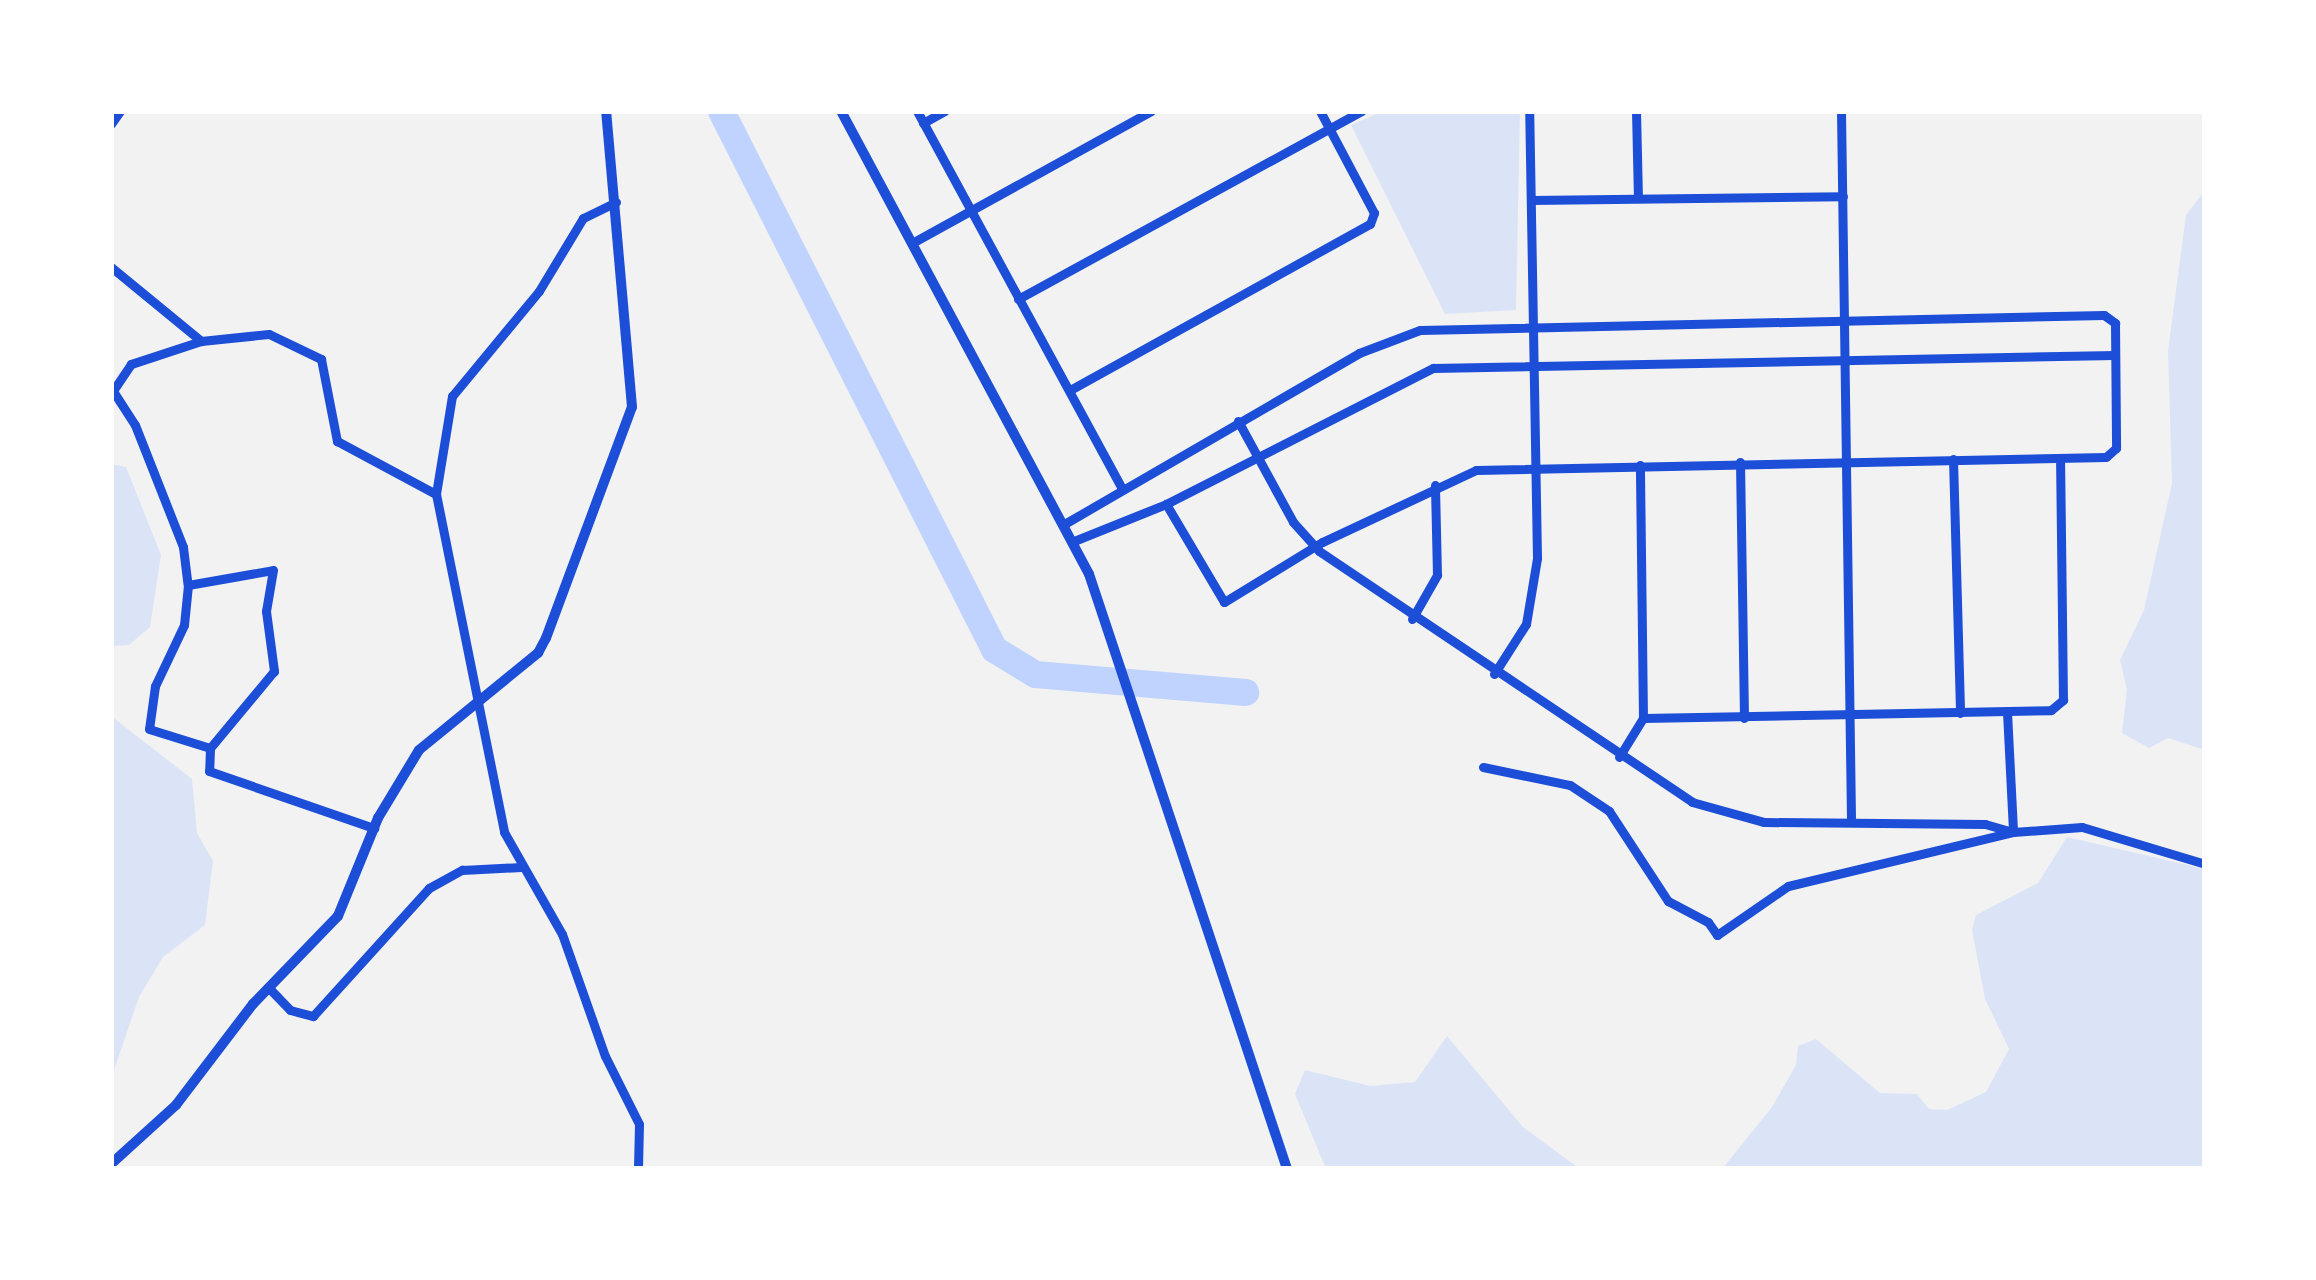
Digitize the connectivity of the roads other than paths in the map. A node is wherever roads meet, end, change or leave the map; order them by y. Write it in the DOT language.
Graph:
graph roads {
  1 [pos="120,111"];
  2 [pos="606,111"];
  3 [pos="841,111"];
  4 [pos="917,111"];
  5 [pos="945,111"];
  6 [pos="1151,111"];
  7 [pos="1320,111"];
  8 [pos="1362,111"];
  9 [pos="1529,111"];
  10 [pos="1636,111"];
  11 [pos="1840,111"];
  12 [pos="923,123"];
  13 [pos="111,124"];
  14 [pos="1329,127"];
  15 [pos="1843,196"];
  16 [pos="1638,198"];
  17 [pos="1531,200"];
  18 [pos="616,202"];
  19 [pos="971,209"];
  20 [pos="912,243"];
  21 [pos="111,267"];
  22 [pos="1018,299"];
  23 [pos="1845,321"];
  24 [pos="1532,324"];
  25 [pos="201,340"];
  26 [pos="2115,355"];
  27 [pos="1844,360"];
  28 [pos="1532,363"];
  29 [pos="1070,391"];
  30 [pos="1238,421"];
  31 [pos="1255,456"];
  32 [pos="2060,458"];
  33 [pos="1953,459"];
  34 [pos="1845,460"];
  35 [pos="1740,462"];
  36 [pos="1640,465"];
  37 [pos="1535,466"];
  38 [pos="1435,484"];
  39 [pos="1121,486"];
  40 [pos="436,494"];
  41 [pos="1166,504"];
  42 [pos="1066,524"];
  43 [pos="1074,541"];
  44 [pos="1319,551"];
  45 [pos="188,585"];
  46 [pos="1412,619"];
  47 [pos="1494,674"];
  48 [pos="476,697"];
  49 [pos="2008,712"];
  50 [pos="1960,713"];
  51 [pos="1850,716"];
  52 [pos="1643,718"];
  53 [pos="1744,718"];
  54 [pos="210,748"];
  55 [pos="1619,757"];
  56 [pos="1483,767"];
  57 [pos="1852,823"];
  58 [pos="374,828"];
  59 [pos="2013,832"];
  60 [pos="2205,864"];
  61 [pos="521,867"];
  62 [pos="268,987"];
  63 [pos="111,1164"];
  64 [pos="638,1169"];
  65 [pos="1287,1169"];
  1 -- 13 [label="street"];
  2 -- 18 [label="street"];
  3 -- 20 [label="street"];
  4 -- 12 [label="street"];
  5 -- 12 [label="street"];
  6 -- 19 [label="street"];
  7 -- 14 [label="street"];
  8 -- 14 [label="street"];
  9 -- 17 [label="street"];
  10 -- 16 [label="street"];
  11 -- 15 [label="street"];
  12 -- 19 [label="street"];
  14 -- 22 [label="street"];
  14 -- 29 [label="street"];
  15 -- 16 [label="street"];
  15 -- 23 [label="street"];
  16 -- 17 [label="street"];
  17 -- 24 [label="street"];
  18 -- 40 [label="street"];
  18 -- 48 [label="street"];
  19 -- 20 [label="street"];
  19 -- 22 [label="street"];
  20 -- 42 [label="street"];
  21 -- 25 [label="street"];
  22 -- 29 [label="street"];
  23 -- 24 [label="street"];
  23 -- 26 [label="street"];
  23 -- 27 [label="street"];
  24 -- 28 [label="street"];
  24 -- 30 [label="street"];
  25 -- 40 [label="street"];
  25 -- 45 [label="street"];
  26 -- 27 [label="street"];
  26 -- 32 [label="street"];
  27 -- 28 [label="street"];
  27 -- 34 [label="street"];
  28 -- 31 [label="street"];
  28 -- 37 [label="street"];
  29 -- 39 [label="street"];
  30 -- 31 [label="street"];
  30 -- 39 [label="street"];
  31 -- 41 [label="street"];
  31 -- 44 [label="street"];
  32 -- 33 [label="street"];
  32 -- 49 [label="street"];
  33 -- 34 [label="street"];
  33 -- 50 [label="street"];
  34 -- 35 [label="street"];
  34 -- 51 [label="street"];
  35 -- 36 [label="street"];
  35 -- 53 [label="street"];
  36 -- 37 [label="street"];
  36 -- 52 [label="street"];
  37 -- 38 [label="street"];
  37 -- 47 [label="street"];
  38 -- 44 [label="street"];
  38 -- 46 [label="street"];
  39 -- 42 [label="street"];
  40 -- 48 [label="street"];
  41 -- 43 [label="street"];
  41 -- 44 [label="street"];
  42 -- 43 [label="street"];
  43 -- 65 [label="street"];
  44 -- 46 [label="street"];
  45 -- 54 [label="street"];
  45 -- 54 [label="street"];
  46 -- 47 [label="street"];
  47 -- 55 [label="street"];
  48 -- 58 [label="street"];
  48 -- 61 [label="street"];
  49 -- 50 [label="street"];
  49 -- 59 [label="street"];
  50 -- 51 [label="street"];
  51 -- 53 [label="street"];
  51 -- 57 [label="street"];
  52 -- 53 [label="street"];
  52 -- 55 [label="street"];
  54 -- 58 [label="street"];
  55 -- 57 [label="street"];
  56 -- 59 [label="street"];
  57 -- 59 [label="street"];
  58 -- 62 [label="street"];
  59 -- 60 [label="street"];
  61 -- 62 [label="street"];
  61 -- 64 [label="street"];
  62 -- 63 [label="street"];
}
